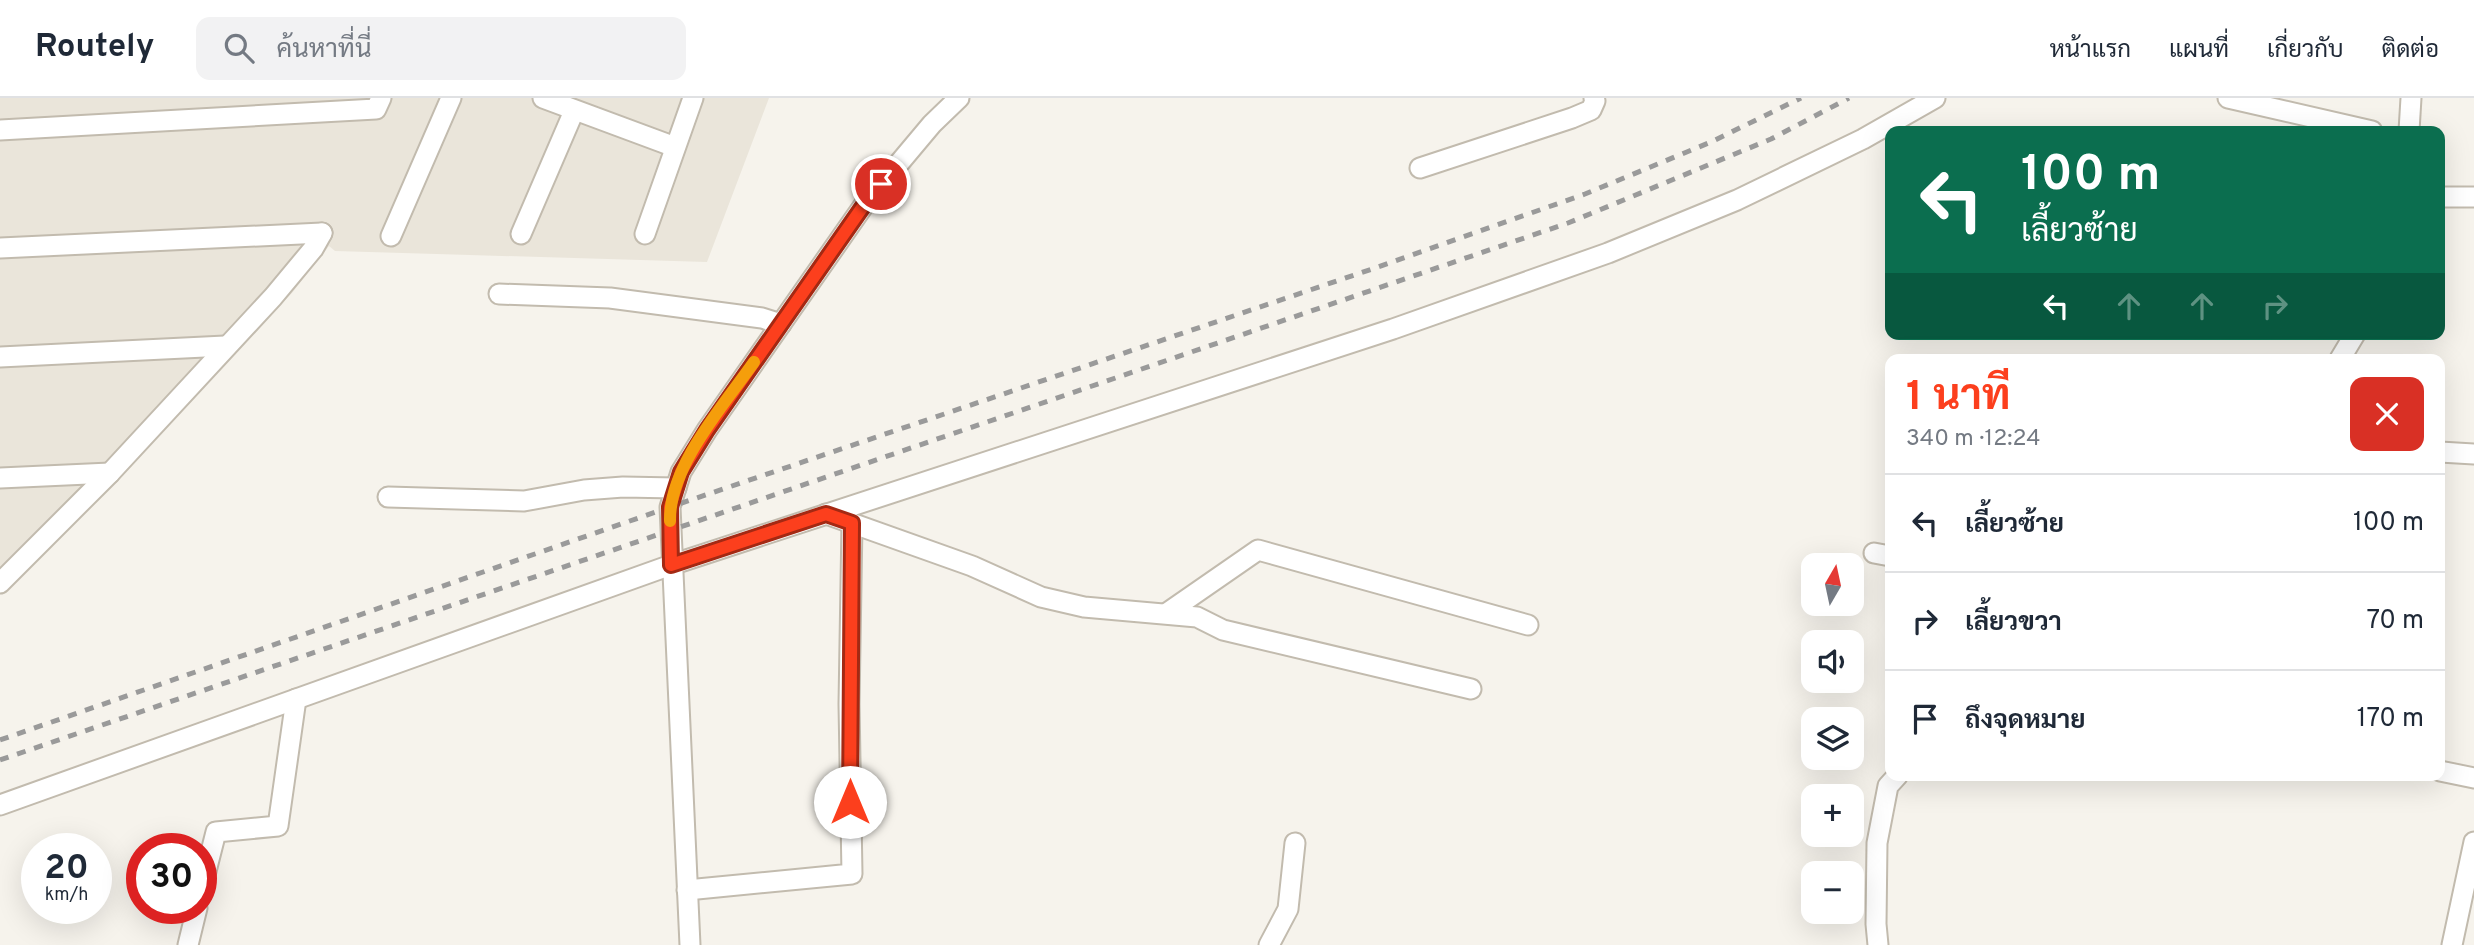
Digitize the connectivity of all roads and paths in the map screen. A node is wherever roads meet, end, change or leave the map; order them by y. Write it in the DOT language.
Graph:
graph roads {
  1 [pos="381,98"];
  2 [pos="451,98"];
  3 [pos="543,98"];
  4 [pos="693,98"];
  5 [pos="959,98"];
  6 [pos="1594,98"];
  7 [pos="1935,98"];
  8 [pos="2228,98"];
  9 [pos="2411,98"];
  10 [pos="575,111"];
  11 [pos="1885,126"];
  12 [pos="1886,126"];
  13 [pos="2350,126"];
  14 [pos="2409,126"];
  15 [pos="0,130"];
  16 [pos="675,147"];
  17 [pos="1420,168"];
  18 [pos="2445,197"];
  19 [pos="2474,197"];
  20 [pos="521,234"];
  21 [pos="645,234"];
  22 [pos="391,236"];
  23 [pos="0,248"];
  24 [pos="499,294"];
  25 [pos="780,324"];
  26 [pos="225,346"];
  27 [pos="0,357"];
  28 [pos="2445,452"];
  29 [pos="2474,454"];
  30 [pos="110,473"];
  31 [pos="0,478"];
  32 [pos="676,488"];
  33 [pos="388,497"];
  34 [pos="826,514"];
  35 [pos="852,523"];
  36 [pos="671,565"];
  37 [pos="0,583"];
  38 [pos="1167,613"];
  39 [pos="1528,625"];
  40 [pos="1471,689"];
  41 [pos="296,699"];
  42 [pos="2445,772"];
  43 [pos="2474,778"];
  44 [pos="1893,781"];
  45 [pos="0,805"];
  46 [pos="216,833"];
  47 [pos="2474,842"];
  48 [pos="1295,843"];
  49 [pos="687,890"];
  50 [pos="193,924"];
  51 [pos="188,945"];
  52 [pos="690,945"];
  53 [pos="1269,945"];
  54 [pos="1878,945"];
  55 [pos="2452,945"];
  1 -- 15 [label="street"];
  2 -- 22 [label="street"];
  3 -- 10 [label="street"];
  4 -- 16 [label="street"];
  5 -- 25 [label="street"];
  6 -- 17 [label="street"];
  7 -- 12 [label="street"];
  8 -- 13 [label="street"];
  9 -- 14 [label="street"];
  10 -- 16 [label="street"];
  10 -- 20 [label="street"];
  11 -- 34 [label="street"];
  16 -- 21 [label="street"];
  18 -- 19 [label="street"];
  23 -- 26 [label="street"];
  24 -- 25 [label="street"];
  25 -- 32 [label="street"];
  26 -- 27 [label="street"];
  26 -- 30 [label="street"];
  28 -- 29 [label="street"];
  30 -- 31 [label="street"];
  30 -- 37 [label="street"];
  32 -- 33 [label="street"];
  32 -- 36 [label="street"];
  34 -- 35 [label="street"];
  34 -- 36 [label="street"];
  35 -- 38 [label="street"];
  35 -- 49 [label="street"];
  36 -- 41 [label="street"];
  36 -- 49 [label="street"];
  38 -- 39 [label="street"];
  38 -- 40 [label="street"];
  41 -- 45 [label="street"];
  41 -- 46 [label="street"];
  42 -- 43 [label="street"];
  44 -- 54 [label="street"];
  47 -- 55 [label="street"];
  48 -- 53 [label="street"];
  49 -- 52 [label="street"];
  50 -- 51 [label="street"];
}
